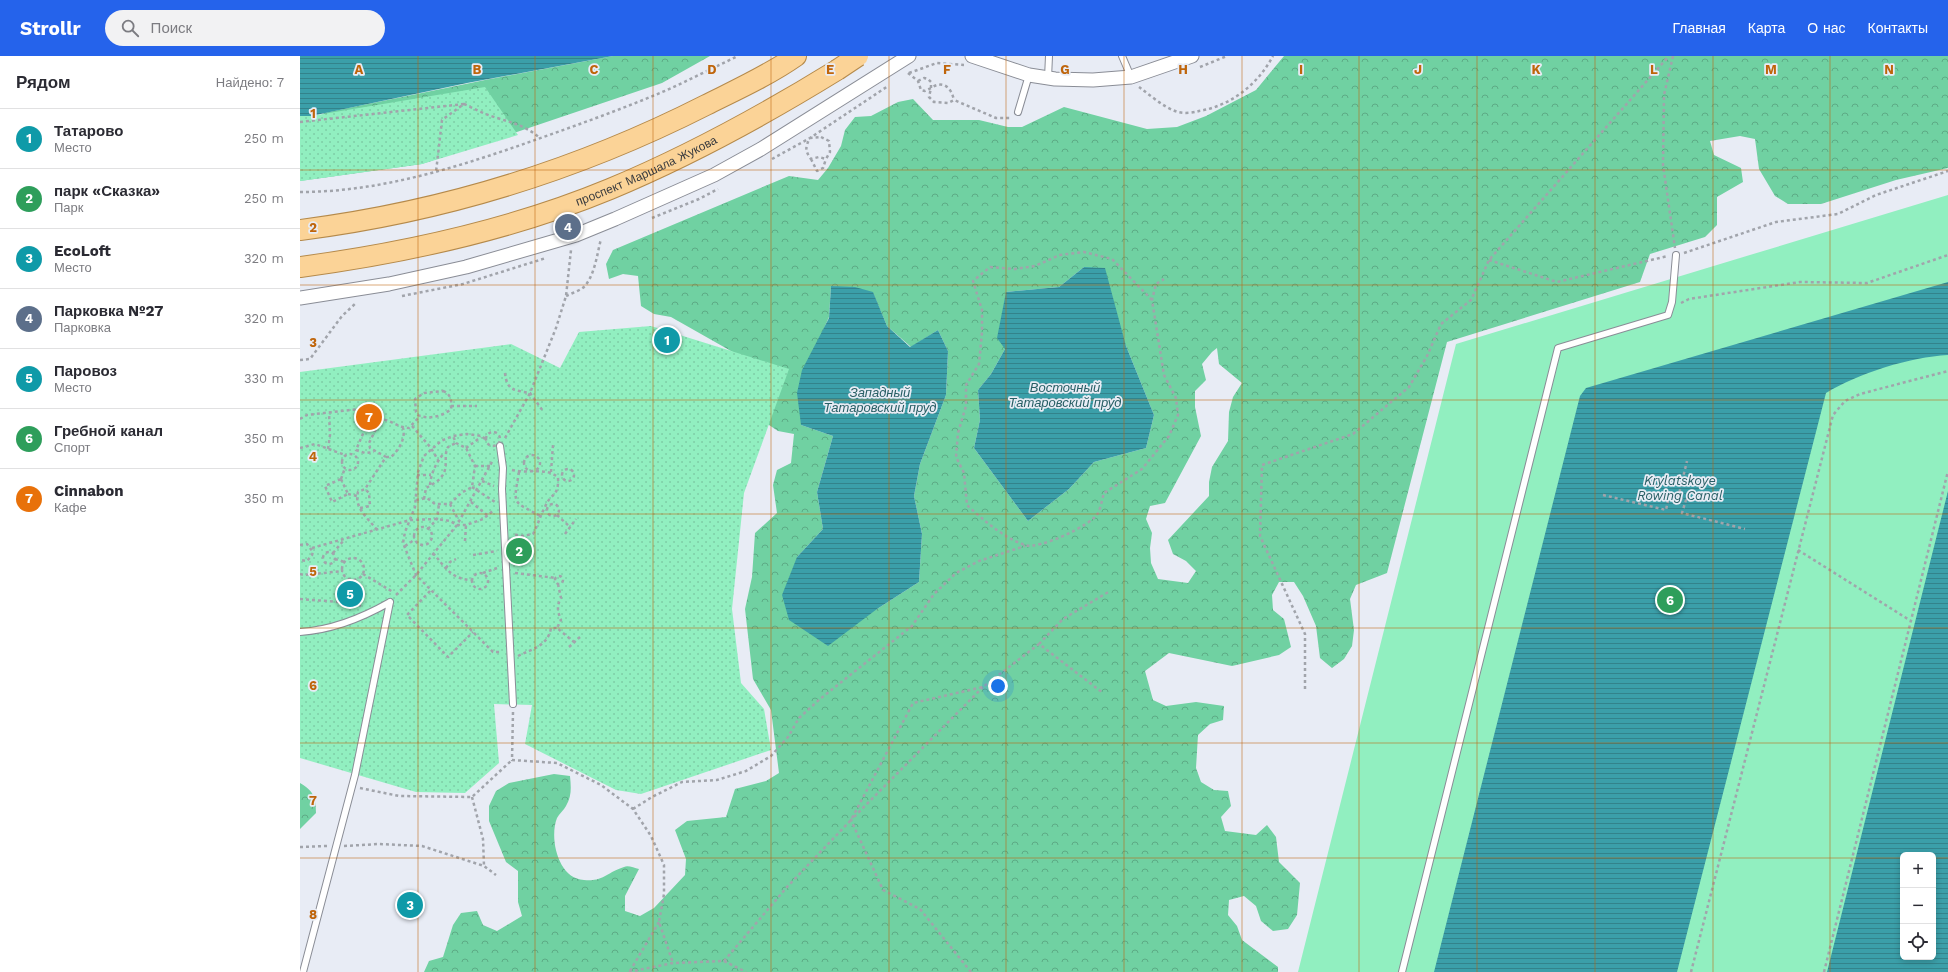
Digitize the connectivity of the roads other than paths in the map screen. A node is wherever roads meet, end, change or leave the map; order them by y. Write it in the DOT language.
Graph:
graph roads {
  1 [pos="796,56"];
  2 [pos="858,56"];
  3 [pos="909,56"];
  4 [pos="1050,56"];
  5 [pos="1122,56"];
  6 [pos="971,61"];
  7 [pos="1193,62"];
  8 [pos="1029,75"];
  9 [pos="1131,77"];
  10 [pos="1048,78"];
  11 [pos="1018,112"];
  12 [pos="300,230"];
  13 [pos="1676,255"];
  14 [pos="300,267"];
  15 [pos="300,298"];
  16 [pos="499,449"];
  17 [pos="300,632"];
  18 [pos="513,704"];
  19 [pos="303,972"];
  20 [pos="1402,972"];
  1 -- 12 [label="main road"];
  2 -- 14 [label="main road, проспект Маршала Жукова, bridge"];
  3 -- 15 [label="street"];
  4 -- 10 [label="lane"];
  5 -- 9 [label="lane"];
  6 -- 8 [label="street"];
  7 -- 9 [label="street"];
  8 -- 10 [label="street"];
  8 -- 11 [label="lane"];
  9 -- 10 [label="street"];
  13 -- 20 [label="lane"];
  16 -- 18 [label="lane"];
  17 -- 19 [label="lane"];
}
